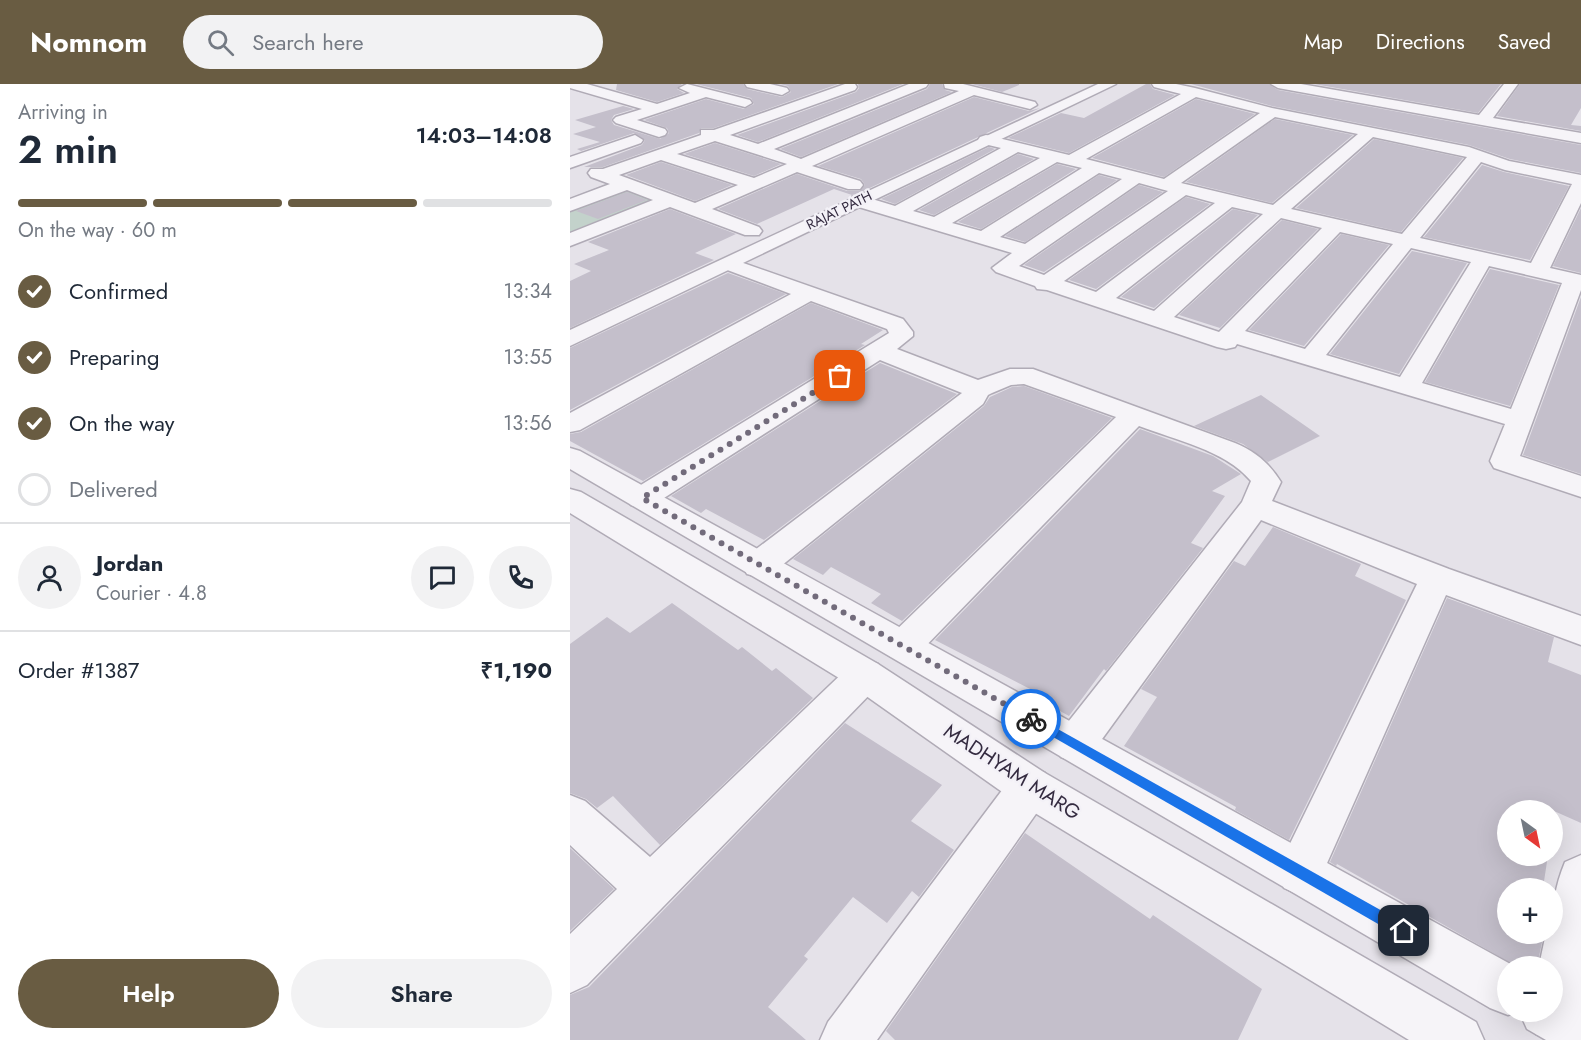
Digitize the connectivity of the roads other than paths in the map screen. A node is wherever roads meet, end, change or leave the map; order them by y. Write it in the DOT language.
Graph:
graph roads {
  1 [pos="571,84"];
  2 [pos="672,84"];
  3 [pos="752,84"];
  4 [pos="802,84"];
  5 [pos="834,84"];
  6 [pos="921,84"];
  7 [pos="945,84"];
  8 [pos="1076,84"];
  9 [pos="1109,84"];
  10 [pos="1159,84"];
  11 [pos="1278,84"];
  12 [pos="1511,84"];
  13 [pos="850,87"];
  14 [pos="1316,87"];
  15 [pos="782,91"];
  16 [pos="972,91"];
  17 [pos="603,92"];
  18 [pos="1195,92"];
  19 [pos="706,93"];
  20 [pos="887,97"];
  21 [pos="581,99"];
  22 [pos="745,103"];
  23 [pos="1030,105"];
  24 [pos="656,108"];
  25 [pos="723,110"];
  26 [pos="1272,112"];
  27 [pos="1483,120"];
  28 [pos="688,128"];
  29 [pos="1371,131"];
  30 [pos="715,136"];
  31 [pos="1581,138"];
  32 [pos="986,140"];
  33 [pos="588,141"];
  34 [pos="1016,147"];
  35 [pos="610,149"];
  36 [pos="756,150"];
  37 [pos="662,155"];
  38 [pos="1478,155"];
  39 [pos="1064,158"];
  40 [pos="571,163"];
  41 [pos="795,166"];
  42 [pos="1096,167"];
  43 [pos="604,176"];
  44 [pos="1136,177"];
  45 [pos="1581,182"];
  46 [pos="627,184"];
  47 [pos="754,184"];
  48 [pos="1175,187"];
  49 [pos="857,193"];
  50 [pos="828,197"];
  51 [pos="671,200"];
  52 [pos="1229,201"];
  53 [pos="570,205"];
  54 [pos="695,210"];
  55 [pos="898,212"];
  56 [pos="1277,212"];
  57 [pos="938,223"];
  58 [pos="1335,225"];
  59 [pos="984,238"];
  60 [pos="570,240"];
  61 [pos="1404,242"];
  62 [pos="1027,251"];
  63 [pos="731,252"];
  64 [pos="1483,259"];
  65 [pos="1538,271"];
  66 [pos="1577,280"];
  67 [pos="1046,284"];
  68 [pos="810,293"];
  69 [pos="1098,301"];
  70 [pos="1157,320"];
  71 [pos="1229,334"];
  72 [pos="570,339"];
  73 [pos="879,351"];
  74 [pos="1310,358"];
  75 [pos="1407,387"];
  76 [pos="975,391"];
  77 [pos="1134,415"];
  78 [pos="1520,420"];
  79 [pos="570,424"];
  80 [pos="570,457"];
  81 [pos="1581,487"];
  82 [pos="642,498"];
  83 [pos="570,499"];
  84 [pos="1255,506"];
  85 [pos="759,565"];
  86 [pos="1437,578"];
  87 [pos="1581,631"];
  88 [pos="903,646"];
  89 [pos="865,675"];
  90 [pos="1075,744"];
  91 [pos="1029,787"];
  92 [pos="570,816"];
  93 [pos="1300,872"];
  94 [pos="1581,878"];
  95 [pos="650,888"];
  96 [pos="570,968"];
  97 [pos="1497,984"];
  98 [pos="1563,999"];
  99 [pos="846,1040"];
  100 [pos="1458,1040"];
  1 -- 17 [label="street"];
  2 -- 19 [label="street"];
  3 -- 15 [label="street"];
  4 -- 15 [label="street"];
  5 -- 13 [label="street"];
  6 -- 20 [label="street"];
  7 -- 16 [label="street"];
  8 -- 23 [label="street, RAJAT PATH"];
  9 -- 32 [label="street, RAJAT PATH"];
  10 -- 18 [label="street"];
  11 -- 14 [label="street"];
  12 -- 27 [label="street"];
  13 -- 20 [label="street"];
  13 -- 30 [label="street"];
  14 -- 27 [label="street"];
  15 -- 22 [label="street"];
  16 -- 23 [label="street"];
  16 -- 41 [label="street"];
  17 -- 21 [label="street"];
  17 -- 24 [label="street"];
  18 -- 26 [label="street"];
  18 -- 39 [label="street"];
  19 -- 22 [label="street"];
  19 -- 24 [label="street"];
  20 -- 36 [label="street"];
  22 -- 25 [label="street"];
  23 -- 49 [label="street, RAJAT PATH"];
  24 -- 35 [label="street"];
  26 -- 29 [label="street"];
  26 -- 48 [label="street"];
  27 -- 31 [label="street"];
  28 -- 30 [label="street"];
  29 -- 38 [label="street"];
  29 -- 56 [label="street"];
  30 -- 36 [label="street"];
  30 -- 37 [label="street"];
  32 -- 34 [label="street"];
  32 -- 49 [label="street, RAJAT PATH"];
  33 -- 35 [label="street"];
  34 -- 39 [label="street"];
  34 -- 55 [label="street"];
  35 -- 40 [label="street"];
  36 -- 41 [label="street"];
  37 -- 43 [label="street"];
  37 -- 47 [label="street"];
  38 -- 45 [label="street"];
  38 -- 61 [label="street"];
  39 -- 42 [label="street"];
  39 -- 57 [label="street"];
  40 -- 43 [label="street"];
  41 -- 47 [label="street"];
  41 -- 49 [label="street"];
  42 -- 44 [label="street"];
  42 -- 59 [label="street"];
  43 -- 46 [label="street"];
  44 -- 48 [label="street"];
  44 -- 62 [label="street"];
  45 -- 65 [label="street"];
  46 -- 51 [label="street"];
  46 -- 53 [label="street"];
  47 -- 54 [label="street"];
  48 -- 52 [label="street"];
  48 -- 67 [label="street"];
  49 -- 50 [label="street, RAJAT PATH"];
  49 -- 55 [label="street"];
  49 -- 63 [label="street, RAJAT PATH"];
  51 -- 54 [label="street"];
  51 -- 60 [label="street"];
  52 -- 56 [label="street"];
  52 -- 69 [label="street"];
  54 -- 63 [label="street, RAJAT PATH"];
  55 -- 57 [label="street"];
  56 -- 58 [label="street"];
  56 -- 70 [label="street"];
  57 -- 59 [label="street"];
  58 -- 61 [label="street"];
  58 -- 71 [label="street"];
  59 -- 62 [label="street"];
  61 -- 64 [label="street"];
  61 -- 74 [label="street"];
  62 -- 67 [label="street"];
  63 -- 68 [label="street"];
  63 -- 72 [label="street, RAJAT PATH"];
  64 -- 65 [label="street"];
  64 -- 75 [label="street"];
  65 -- 66 [label="street"];
  66 -- 78 [label="street"];
  67 -- 69 [label="street"];
  68 -- 73 [label="street"];
  68 -- 79 [label="street"];
  69 -- 70 [label="street"];
  70 -- 71 [label="street"];
  71 -- 74 [label="street"];
  73 -- 76 [label="street"];
  73 -- 82 [label="street"];
  74 -- 75 [label="street"];
  75 -- 78 [label="street"];
  76 -- 77 [label="street"];
  76 -- 85 [label="street"];
  77 -- 84 [label="street"];
  77 -- 88 [label="street"];
  78 -- 81 [label="street"];
  80 -- 82 [label="street"];
  82 -- 85 [label="street"];
  83 -- 89 [label="street, MADHYAM MARG"];
  84 -- 86 [label="street"];
  84 -- 90 [label="street"];
  85 -- 88 [label="street"];
  86 -- 87 [label="street"];
  86 -- 93 [label="street"];
  88 -- 90 [label="street"];
  89 -- 91 [label="street, MADHYAM MARG"];
  89 -- 95 [label="street"];
  90 -- 93 [label="street"];
  91 -- 99 [label="street"];
  91 -- 100 [label="street, MADHYAM MARG"];
  92 -- 95 [label="street"];
  93 -- 97 [label="street"];
  94 -- 98 [label="street"];
  95 -- 96 [label="street"];
}
